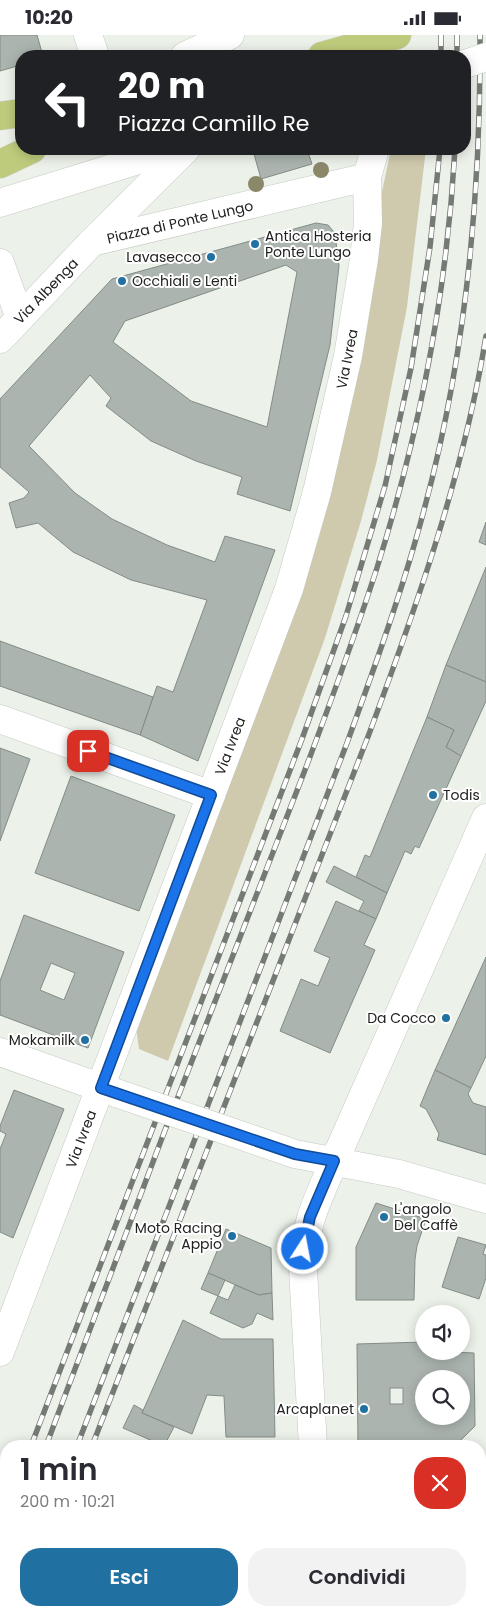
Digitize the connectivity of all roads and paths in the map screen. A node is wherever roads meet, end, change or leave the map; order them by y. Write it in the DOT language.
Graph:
graph roads {
  1 [pos="230,35"];
  2 [pos="397,35"];
  3 [pos="197,50"];
  4 [pos="343,50"];
  5 [pos="486,57"];
  6 [pos="471,62"];
  7 [pos="15,114"];
  8 [pos="0,116"];
  9 [pos="19,155"];
  10 [pos="155,155"];
  11 [pos="180,155"];
  12 [pos="373,155"];
  13 [pos="0,164"];
  14 [pos="367,177"];
  15 [pos="0,203"];
  16 [pos="92,242"];
  17 [pos="0,263"];
  18 [pos="20,318"];
  19 [pos="0,339"];
  20 [pos="0,719"];
  21 [pos="211,795"];
  22 [pos="486,818"];
  23 [pos="0,1053"];
  24 [pos="110,1091"];
  25 [pos="334,1161"];
  26 [pos="486,1199"];
  27 [pos="0,1352"];
  28 [pos="313,1440"];
  1 -- 3 [label="street"];
  2 -- 4 [label="main road"];
  5 -- 6 [label="street, bridge"];
  7 -- 8 [label="main road"];
  9 -- 13 [label="main road"];
  10 -- 15 [label="street"];
  11 -- 16 [label="street, Piazza di Ponte Lungo"];
  12 -- 14 [label="street, Via Ivrea"];
  14 -- 16 [label="street, Piazza di Ponte Lungo"];
  14 -- 21 [label="street, Via Ivrea"];
  16 -- 18 [label="street, Via Albenga"];
  17 -- 18 [label="street"];
  18 -- 19 [label="street, Via Albenga"];
  20 -- 21 [label="street"];
  21 -- 24 [label="street, Via Ivrea"];
  22 -- 25 [label="street"];
  23 -- 24 [label="street"];
  24 -- 25 [label="street, bridge"];
  24 -- 27 [label="street, Via Ivrea"];
  25 -- 26 [label="street"];
  25 -- 28 [label="street"];
}
